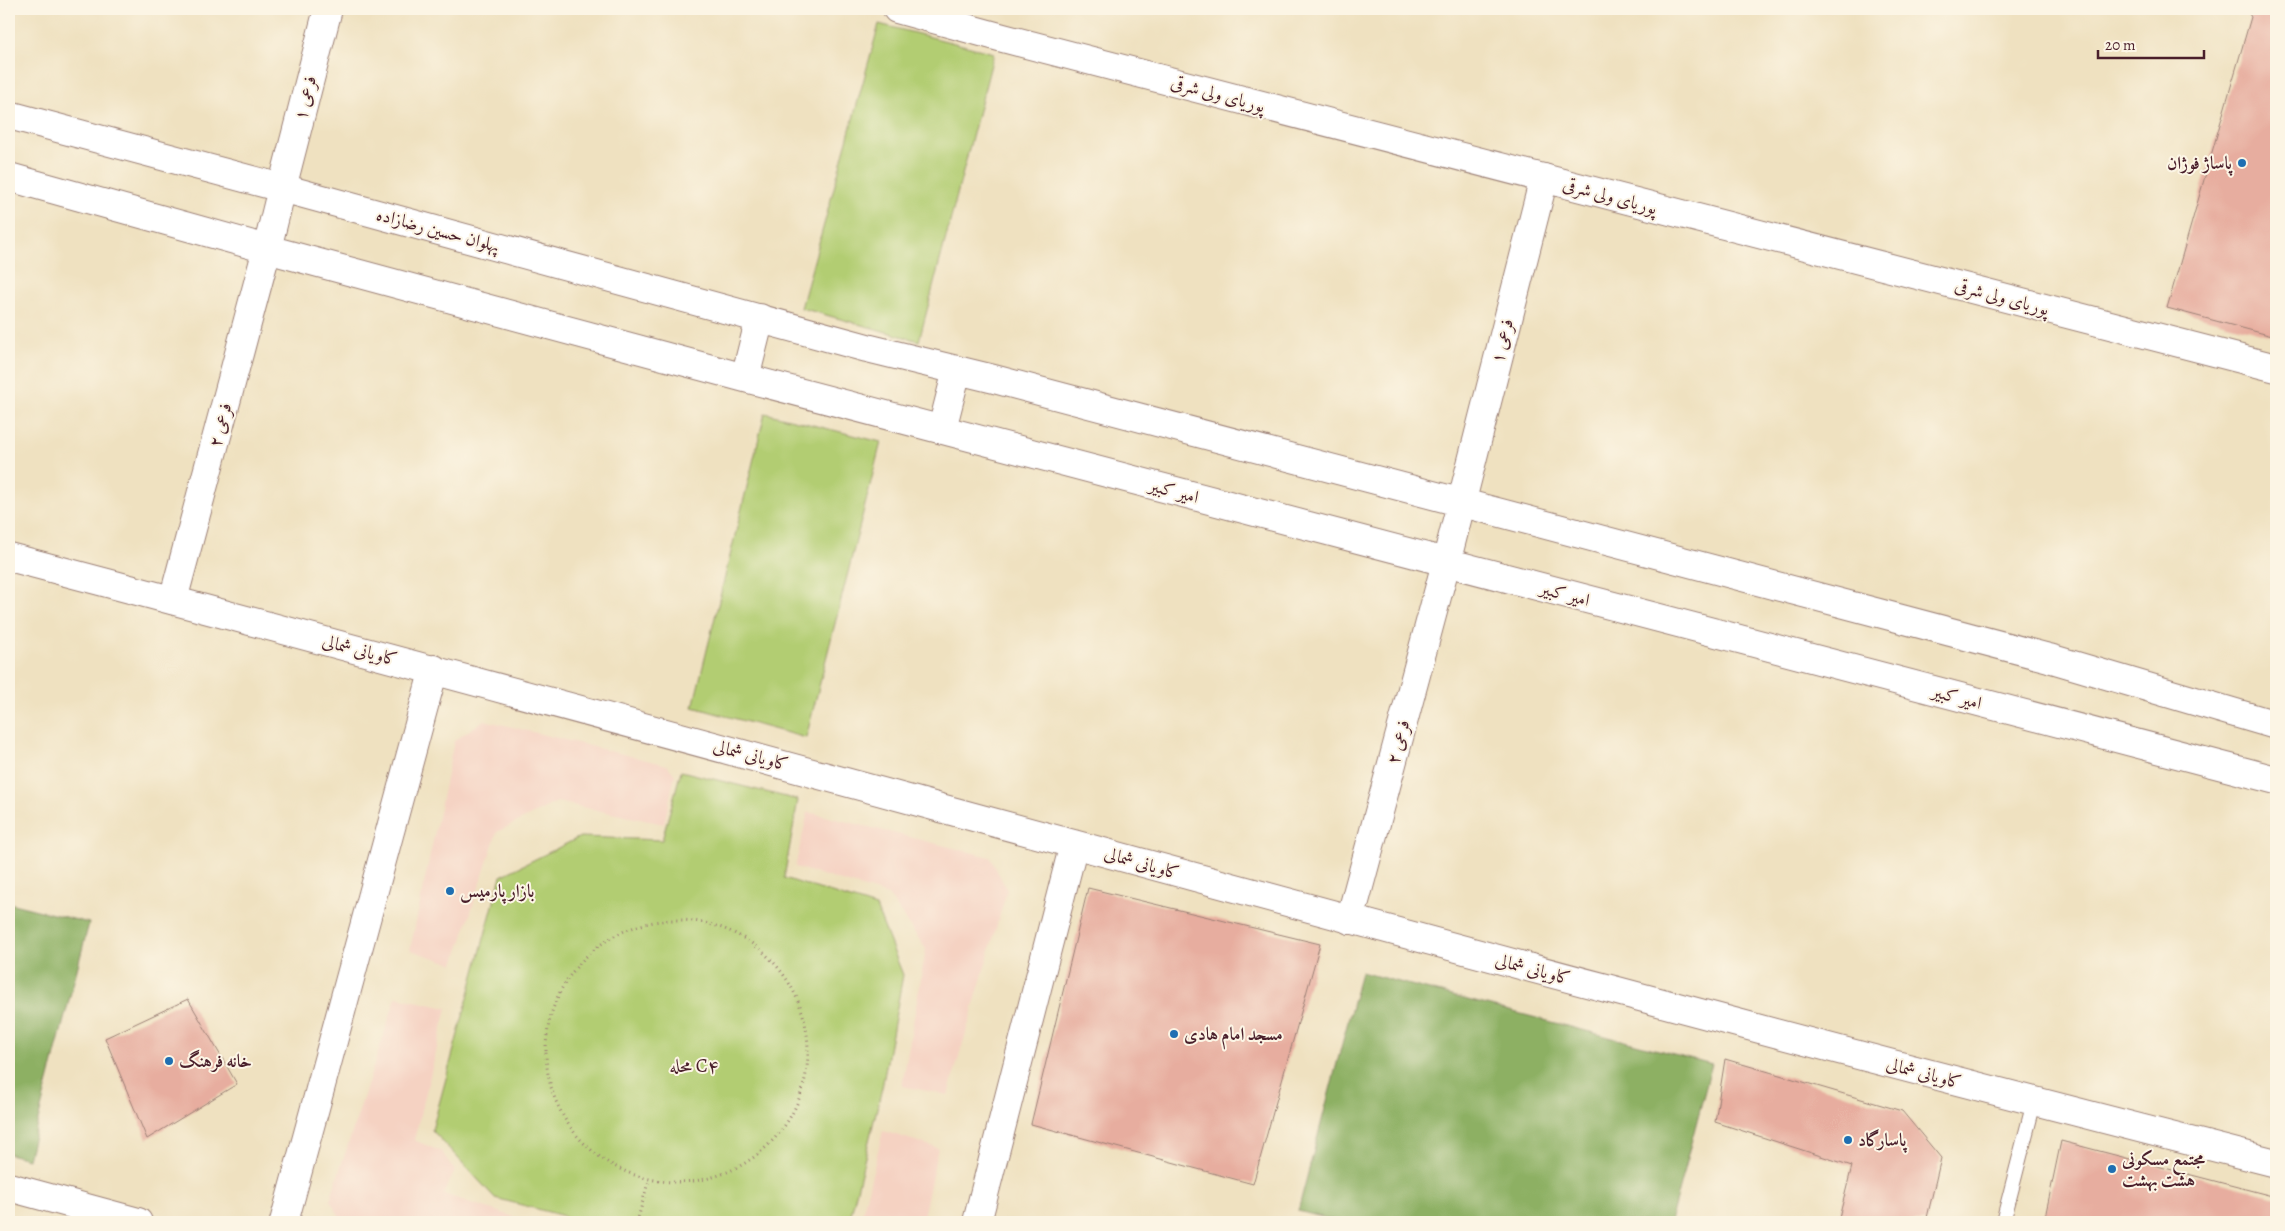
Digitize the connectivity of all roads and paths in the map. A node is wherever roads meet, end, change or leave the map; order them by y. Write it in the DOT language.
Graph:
graph roads {
  1 [pos="328,9"];
  2 [pos="897,9"];
  3 [pos="949,13"];
  4 [pos="9,115"];
  5 [pos="9,177"];
  6 [pos="1544,178"];
  7 [pos="282,188"];
  8 [pos="267,250"];
  9 [pos="760,318"];
  10 [pos="2276,368"];
  11 [pos="957,370"];
  12 [pos="745,378"];
  13 [pos="942,429"];
  14 [pos="1461,504"];
  15 [pos="9,557"];
  16 [pos="1446,563"];
  17 [pos="173,600"];
  18 [pos="434,670"];
  19 [pos="2276,725"];
  20 [pos="2276,780"];
  21 [pos="1074,844"];
  22 [pos="1350,920"];
  23 [pos="2034,1102"];
  24 [pos="2276,1163"];
  25 [pos="649,1179"];
  26 [pos="9,1187"];
  27 [pos="138,1222"];
  28 [pos="284,1222"];
  29 [pos="637,1222"];
  30 [pos="977,1222"];
  31 [pos="2003,1222"];
  1 -- 7 [label="street, فرعی ۱"];
  2 -- 3 [label="street, پوریای ولی شرقی"];
  3 -- 6 [label="street, پوریای ولی شرقی"];
  4 -- 7 [label="street, پهلوان حسین رضازاده"];
  5 -- 8 [label="street"];
  6 -- 10 [label="street, پوریای ولی شرقی"];
  6 -- 14 [label="street, فرعی ۱"];
  7 -- 8 [label="street, فرعی ۱"];
  7 -- 9 [label="street, پهلوان حسین رضازاده"];
  8 -- 12 [label="street"];
  8 -- 17 [label="street, فرعی ۲"];
  9 -- 11 [label="street, پهلوان حسین رضازاده"];
  9 -- 12 [label="street"];
  11 -- 13 [label="street"];
  11 -- 14 [label="street"];
  12 -- 13 [label="street, امیر کبیر"];
  13 -- 16 [label="street, امیر کبیر"];
  14 -- 16 [label="street, فرعی ۱"];
  14 -- 19 [label="street"];
  15 -- 17 [label="street, کاویانی شمالی"];
  16 -- 20 [label="street, امیر کبیر"];
  16 -- 22 [label="street, فرعی ۲"];
  17 -- 18 [label="street, کاویانی شمالی"];
  18 -- 21 [label="street, کاویانی شمالی"];
  18 -- 28 [label="street"];
  21 -- 22 [label="street, کاویانی شمالی"];
  21 -- 30 [label="street"];
  22 -- 23 [label="street, کاویانی شمالی"];
  23 -- 24 [label="street, کاویانی شمالی"];
  23 -- 31 [label="lane"];
  25 -- 25 [label="path"];
  25 -- 29 [label="path"];
  26 -- 27 [label="street"];
}
